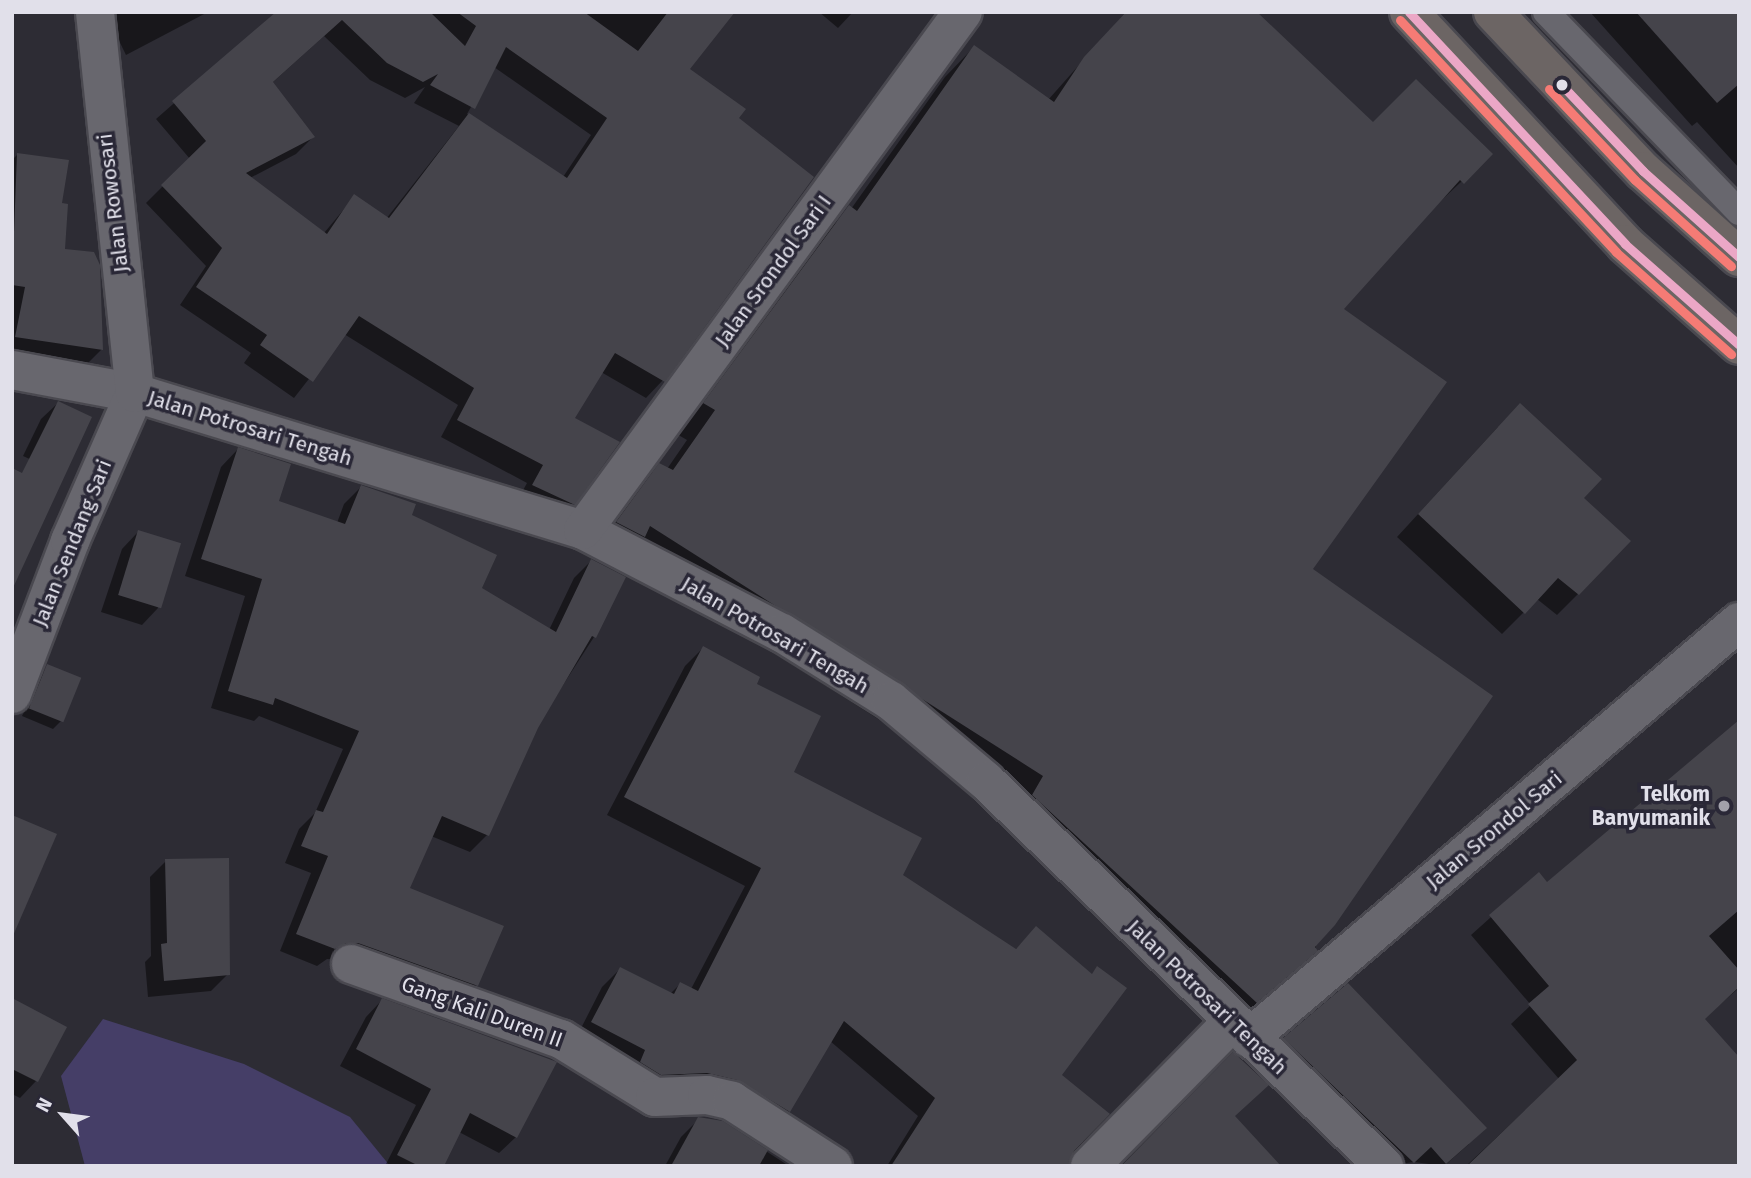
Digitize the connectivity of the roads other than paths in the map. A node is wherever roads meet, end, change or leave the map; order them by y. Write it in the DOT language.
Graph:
graph roads {
  1 [pos="95,12"];
  2 [pos="963,12"];
  3 [pos="1409,12"];
  4 [pos="1493,12"];
  5 [pos="1546,12"];
  6 [pos="1739,212"];
  7 [pos="1739,257"];
  8 [pos="1739,345"];
  9 [pos="12,370"];
  10 [pos="135,393"];
  11 [pos="583,530"];
  12 [pos="1739,622"];
  13 [pos="12,694"];
  14 [pos="351,964"];
  15 [pos="1240,1030"];
  16 [pos="833,1166"];
  17 [pos="1090,1166"];
  18 [pos="1384,1166"];
  1 -- 10 [label="street, Jalan Rowosari"];
  2 -- 11 [label="street, Jalan Srondol Sari I"];
  3 -- 8 [label="highway"];
  4 -- 7 [label="highway"];
  5 -- 6 [label="lane"];
  9 -- 10 [label="street, Jalan Potrosari Tengah"];
  10 -- 11 [label="street, Jalan Potrosari Tengah"];
  10 -- 13 [label="street, Jalan Sendang Sari"];
  11 -- 15 [label="street, Jalan Potrosari Tengah"];
  12 -- 15 [label="street, Jalan Srondol Sari"];
  14 -- 16 [label="street, Gang Kali Duren II"];
  15 -- 17 [label="street"];
  15 -- 18 [label="street, Jalan Potrosari Tengah"];
}
